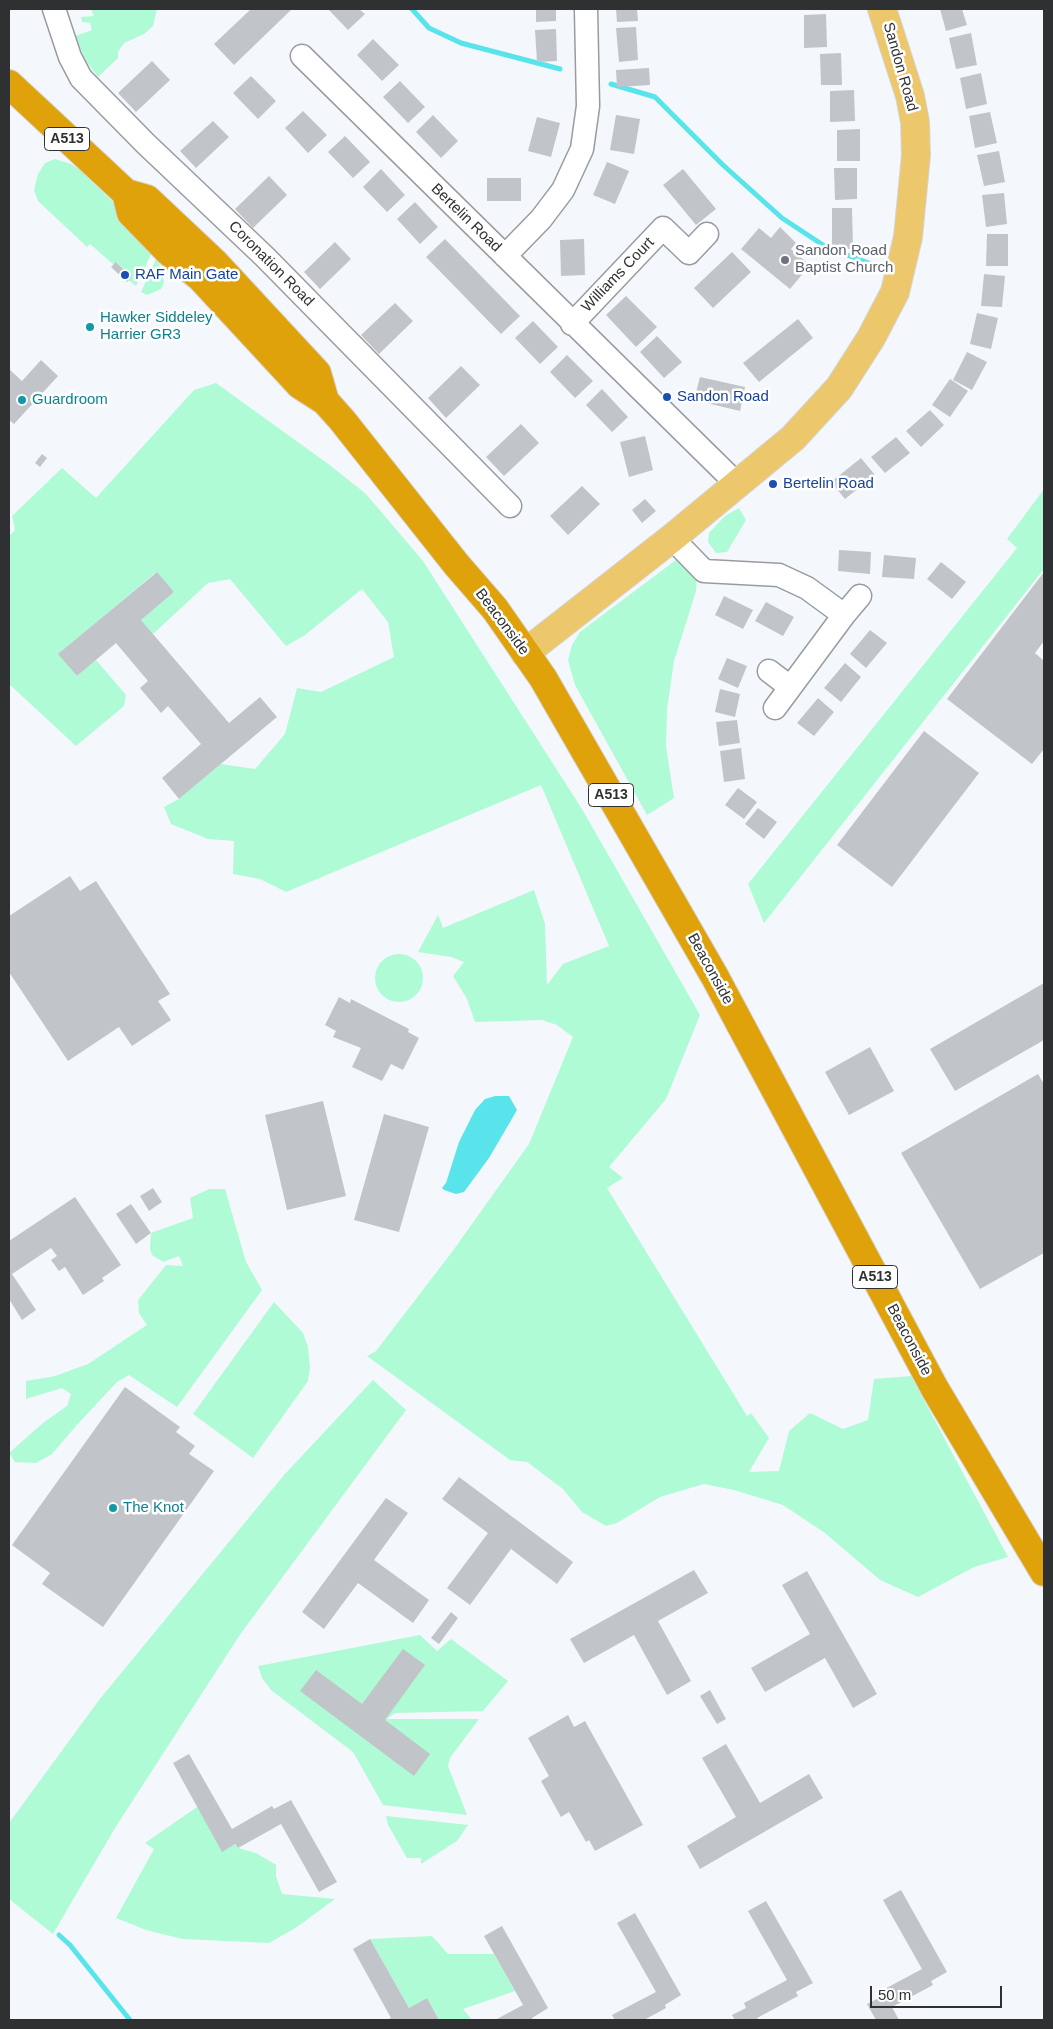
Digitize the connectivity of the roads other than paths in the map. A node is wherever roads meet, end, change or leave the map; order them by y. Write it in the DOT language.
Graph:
graph roads {
  1 [pos="54,9"];
  2 [pos="586,9"];
  3 [pos="882,9"];
  4 [pos="302,56"];
  5 [pos="9,84"];
  6 [pos="706,234"];
  7 [pos="505,256"];
  8 [pos="572,324"];
  9 [pos="738,485"];
  10 [pos="510,506"];
  11 [pos="672,538"];
  12 [pos="860,596"];
  13 [pos="844,615"];
  14 [pos="525,653"];
  15 [pos="769,671"];
  16 [pos="790,687"];
  17 [pos="775,708"];
  18 [pos="1044,1572"];
  1 -- 10 [label="street, Coronation Road"];
  2 -- 7 [label="street"];
  3 -- 9 [label="main road, Sandon Road"];
  4 -- 7 [label="street, Bertelin Road"];
  5 -- 14 [label="highway, Beaconside / A513"];
  6 -- 8 [label="street, Williams Court"];
  7 -- 8 [label="street, Bertelin Road"];
  8 -- 9 [label="street, Bertelin Road"];
  9 -- 11 [label="main road, Sandon Road"];
  11 -- 13 [label="street"];
  11 -- 14 [label="main road, Sandon Road"];
  12 -- 13 [label="street"];
  13 -- 16 [label="street"];
  14 -- 18 [label="highway, Beaconside / A513"];
  15 -- 16 [label="street"];
  16 -- 17 [label="street"];
}
